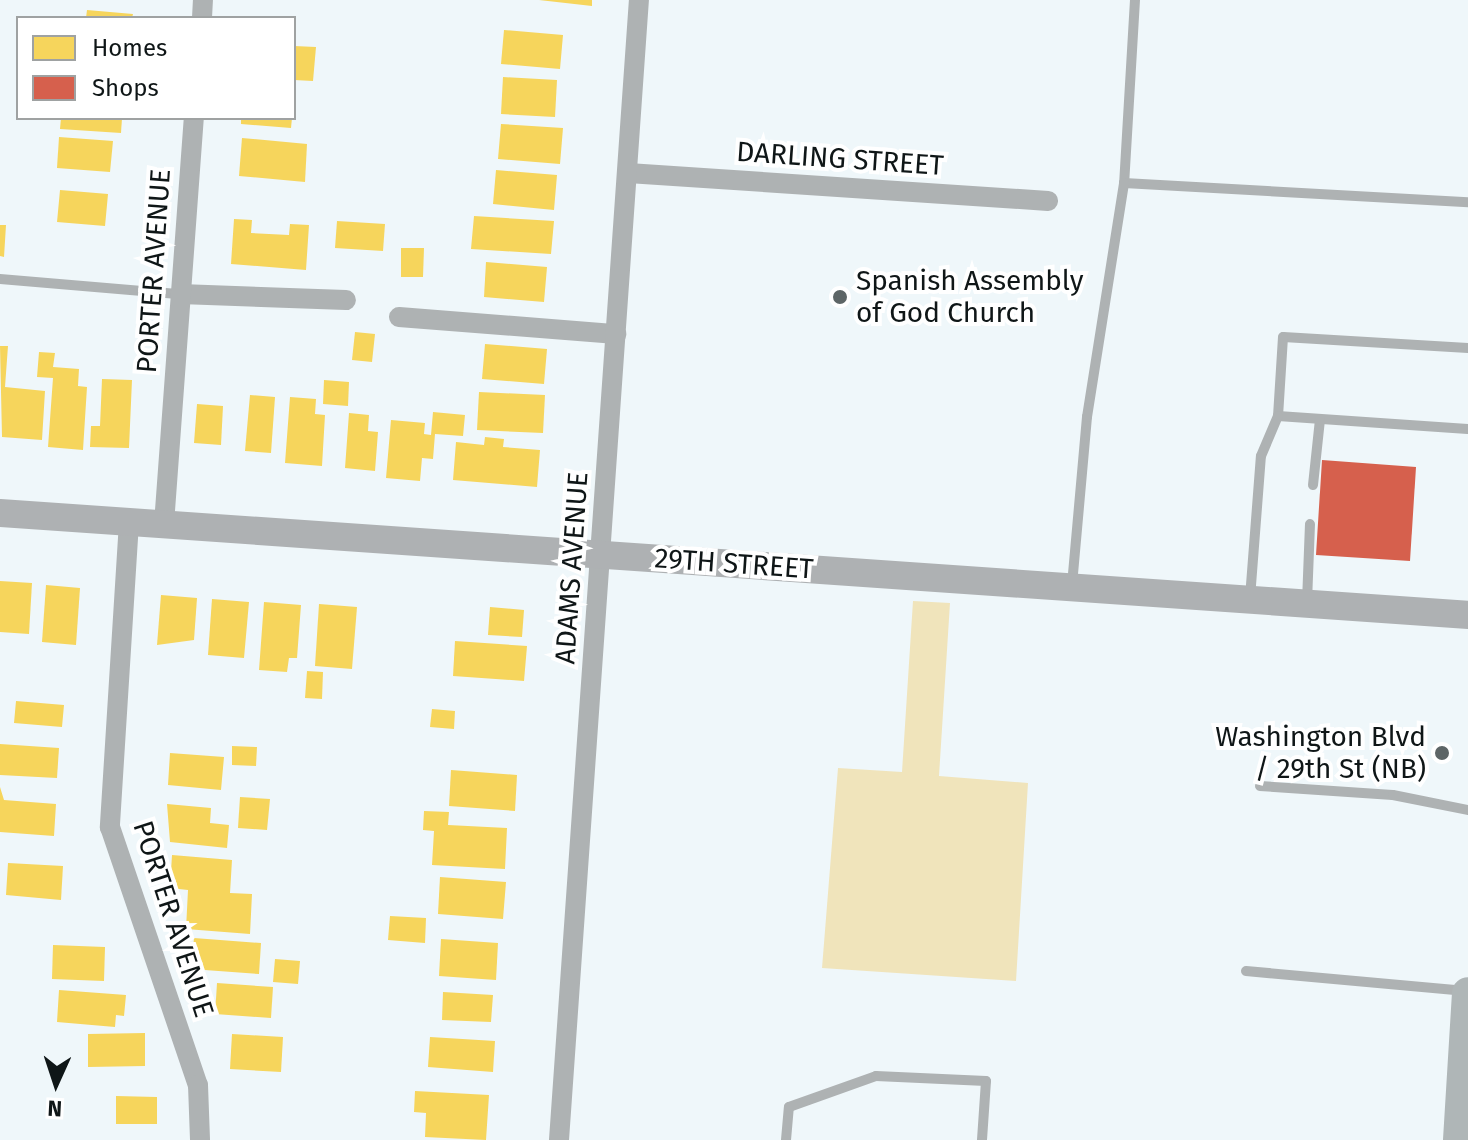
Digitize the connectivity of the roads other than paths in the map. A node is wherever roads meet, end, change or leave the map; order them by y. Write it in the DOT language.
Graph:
graph roads {
  1 [pos="639,0"];
  2 [pos="1135,0"];
  3 [pos="194,120"];
  4 [pos="628,173"];
  5 [pos="1124,183"];
  6 [pos="1048,201"];
  7 [pos="1468,202"];
  8 [pos="0,279"];
  9 [pos="180,294"];
  10 [pos="346,300"];
  11 [pos="399,317"];
  12 [pos="616,334"];
  13 [pos="1468,348"];
  14 [pos="1278,416"];
  15 [pos="1320,419"];
  16 [pos="1468,429"];
  17 [pos="1313,485"];
  18 [pos="0,513"];
  19 [pos="129,522"];
  20 [pos="164,524"];
  21 [pos="1310,524"];
  22 [pos="601,555"];
  23 [pos="1072,587"];
  24 [pos="1250,600"];
  25 [pos="1307,604"];
  26 [pos="1468,615"];
  27 [pos="1260,786"];
  28 [pos="1468,810"];
  29 [pos="1246,971"];
  30 [pos="1468,992"];
  31 [pos="1462,1130"];
  32 [pos="200,1140"];
  33 [pos="559,1140"];
  34 [pos="786,1140"];
  35 [pos="982,1140"];
  1 -- 4 [label="street, ADAMS AVENUE"];
  2 -- 5 [label="lane"];
  3 -- 9 [label="street, PORTER AVENUE"];
  4 -- 6 [label="street, DARLING STREET"];
  4 -- 12 [label="street, ADAMS AVENUE"];
  5 -- 7 [label="lane"];
  5 -- 23 [label="lane"];
  8 -- 9 [label="lane"];
  9 -- 10 [label="street"];
  9 -- 20 [label="street, PORTER AVENUE"];
  11 -- 12 [label="street"];
  12 -- 22 [label="street, ADAMS AVENUE"];
  13 -- 14 [label="lane"];
  14 -- 15 [label="lane"];
  14 -- 24 [label="lane"];
  15 -- 16 [label="lane"];
  15 -- 17 [label="lane"];
  18 -- 19 [label="street, 29TH STREET"];
  19 -- 20 [label="street, 29TH STREET"];
  19 -- 32 [label="street, PORTER AVENUE"];
  20 -- 22 [label="street, 29TH STREET"];
  21 -- 25 [label="lane"];
  22 -- 23 [label="street, 29TH STREET"];
  22 -- 33 [label="street, ADAMS AVENUE"];
  23 -- 24 [label="street, 29TH STREET"];
  24 -- 25 [label="street, 29TH STREET"];
  25 -- 26 [label="street, 29TH STREET"];
  27 -- 28 [label="lane"];
  29 -- 30 [label="lane"];
  30 -- 31 [label="main road"];
  34 -- 35 [label="lane"];
}
